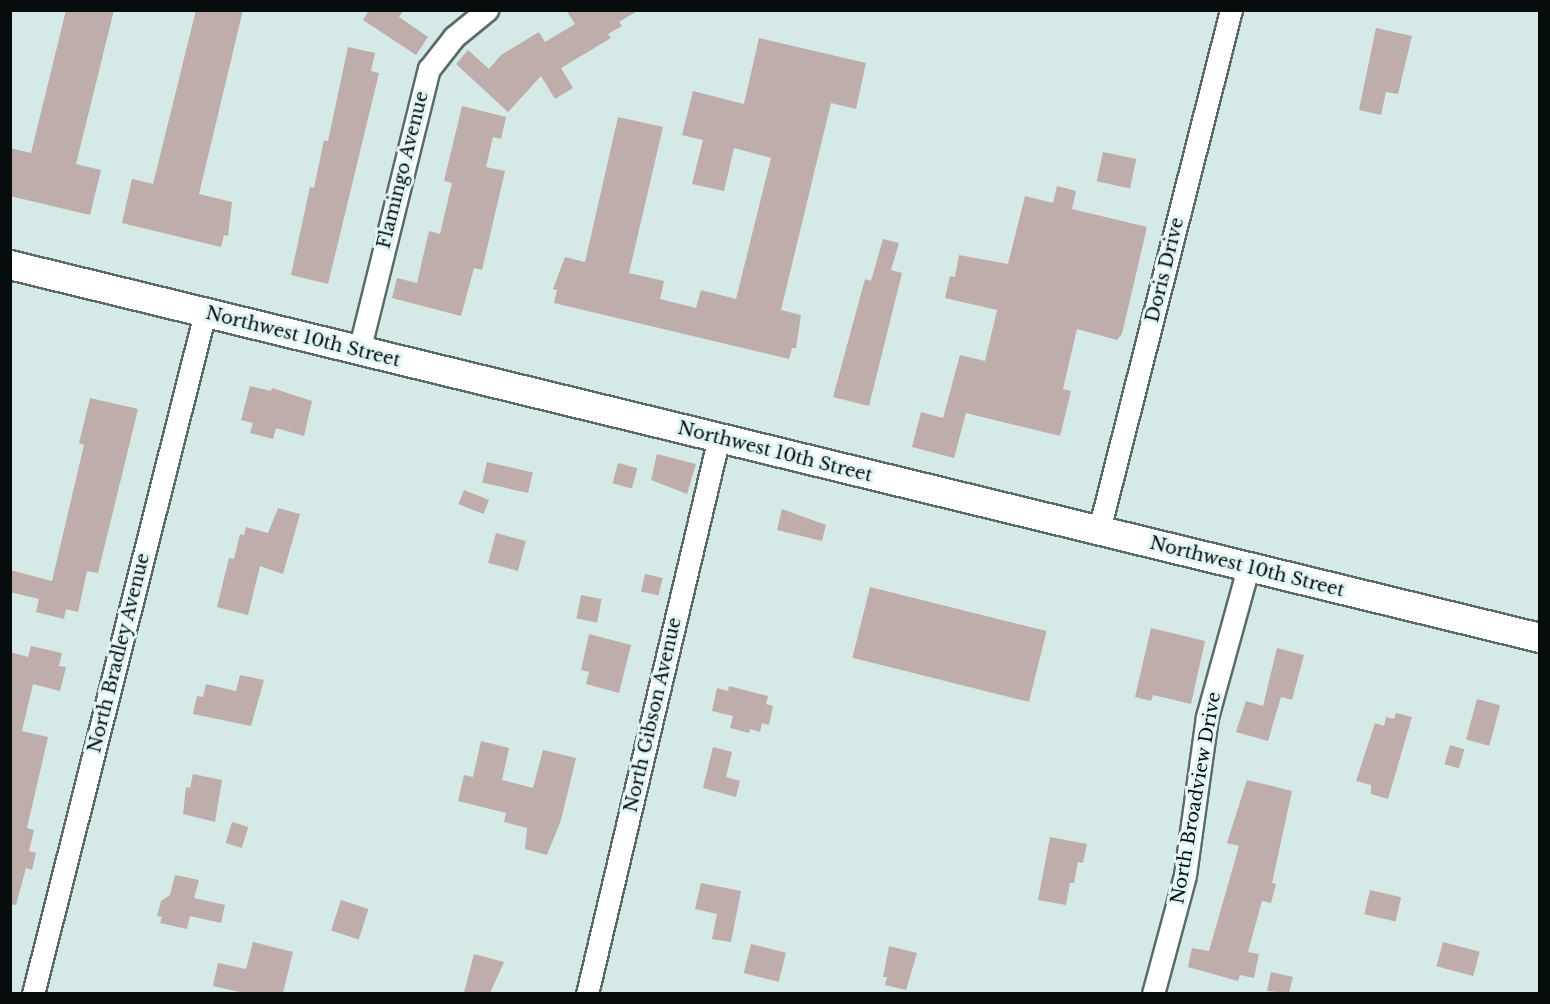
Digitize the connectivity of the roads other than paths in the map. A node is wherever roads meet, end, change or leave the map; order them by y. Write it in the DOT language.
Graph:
graph roads {
  1 [pos="487,10"];
  2 [pos="1231,10"];
  3 [pos="10,266"];
  4 [pos="205,313"];
  5 [pos="359,351"];
  6 [pos="718,437"];
  7 [pos="1099,530"];
  8 [pos="1248,568"];
  9 [pos="1539,638"];
  10 [pos="33,993"];
  11 [pos="587,993"];
  12 [pos="1153,993"];
  1 -- 5 [label="street, Flamingo Avenue"];
  2 -- 7 [label="street, Doris Drive"];
  3 -- 4 [label="main road, Northwest 10th Street"];
  4 -- 5 [label="main road, Northwest 10th Street"];
  4 -- 10 [label="street, North Bradley Avenue"];
  5 -- 6 [label="main road, Northwest 10th Street"];
  6 -- 7 [label="main road, Northwest 10th Street"];
  6 -- 11 [label="street, North Gibson Avenue"];
  7 -- 8 [label="main road, Northwest 10th Street"];
  8 -- 9 [label="main road, Northwest 10th Street"];
  8 -- 12 [label="street, North Broadview Drive"];
}
